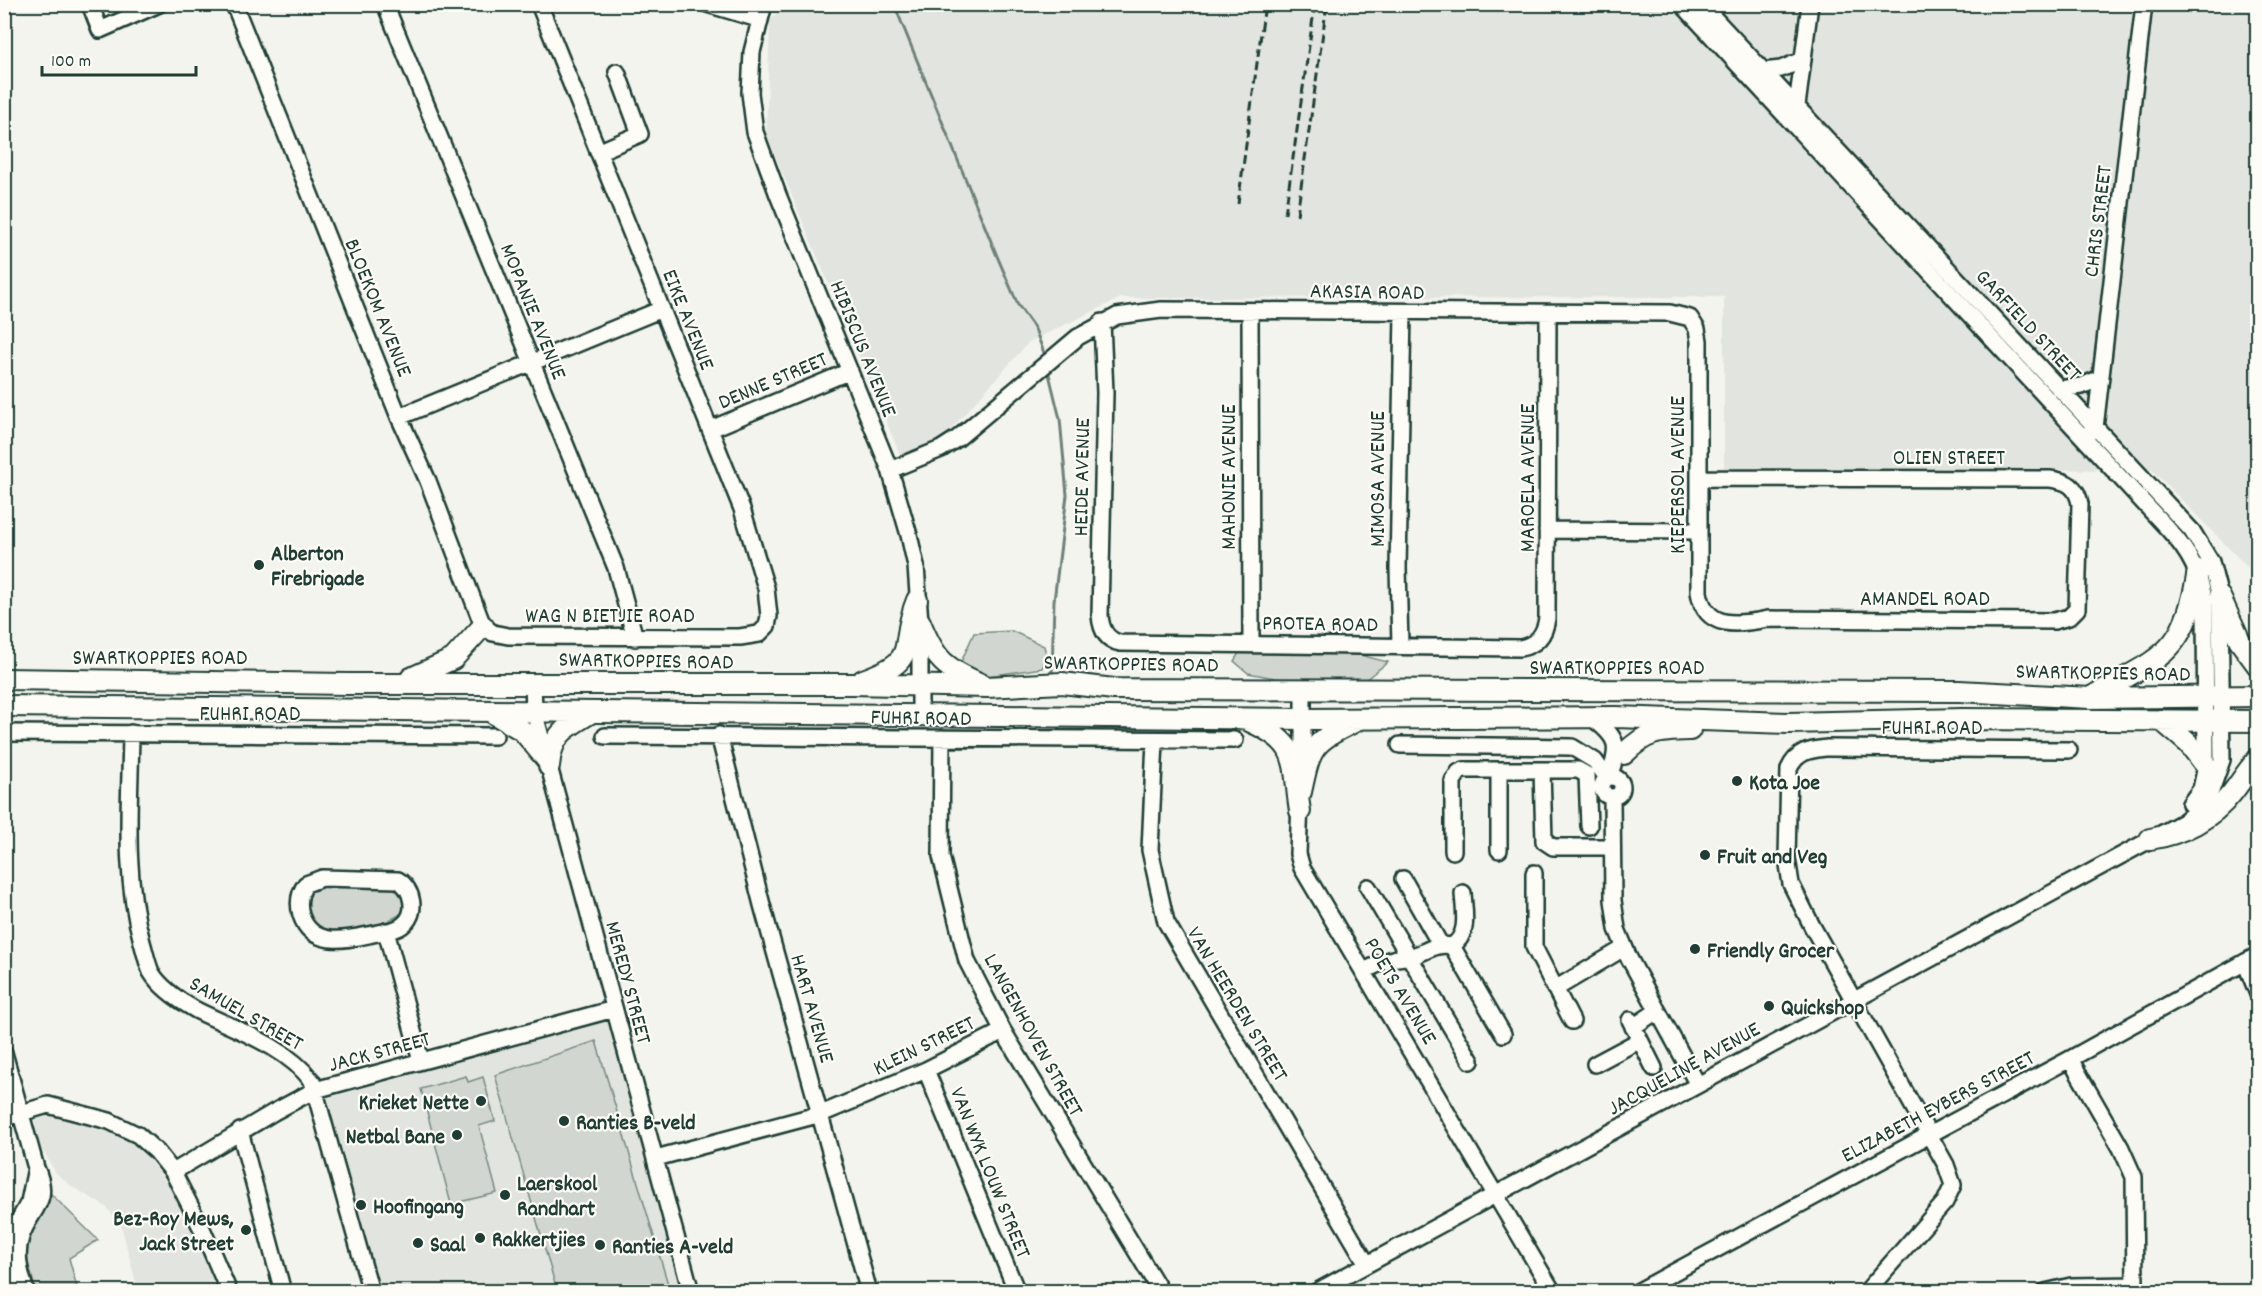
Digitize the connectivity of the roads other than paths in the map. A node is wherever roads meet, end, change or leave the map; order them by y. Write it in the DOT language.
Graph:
graph roads {
  1 [pos="90,4"];
  2 [pos="159,4"];
  3 [pos="234,4"];
  4 [pos="385,4"];
  5 [pos="707,4"];
  6 [pos="764,4"];
  7 [pos="1682,4"];
  8 [pos="1701,4"];
  9 [pos="1810,4"];
  10 [pos="2144,4"];
  11 [pos="540,5"];
  12 [pos="758,19"];
  13 [pos="1803,60"];
  14 [pos="1763,71"];
  15 [pos="617,72"];
  16 [pos="1797,106"];
  17 [pos="1789,120"];
  18 [pos="598,152"];
  19 [pos="1933,263"];
  20 [pos="662,309"];
  21 [pos="1250,311"];
  22 [pos="1403,313"];
  23 [pos="1548,313"];
  24 [pos="1102,322"];
  25 [pos="1694,322"];
  26 [pos="533,364"];
  27 [pos="850,371"];
  28 [pos="2100,378"];
  29 [pos="2059,389"];
  30 [pos="399,417"];
  31 [pos="711,429"];
  32 [pos="2090,433"];
  33 [pos="890,470"];
  34 [pos="1700,478"];
  35 [pos="1547,530"];
  36 [pos="1697,531"];
  37 [pos="2198,570"];
  38 [pos="2220,597"];
  39 [pos="917,600"];
  40 [pos="2077,609"];
  41 [pos="1717,620"];
  42 [pos="920,622"];
  43 [pos="483,626"];
  44 [pos="1104,632"];
  45 [pos="740,637"];
  46 [pos="635,638"];
  47 [pos="1537,641"];
  48 [pos="1251,643"];
  49 [pos="1400,645"];
  50 [pos="2258,666"];
  51 [pos="4,679"];
  52 [pos="533,682"];
  53 [pos="394,684"];
  54 [pos="852,684"];
  55 [pos="920,686"];
  56 [pos="987,687"];
  57 [pos="1303,688"];
  58 [pos="1493,691"];
  59 [pos="2258,696"];
  60 [pos="2214,697"];
  61 [pos="2090,698"];
  62 [pos="4,706"];
  63 [pos="486,710"];
  64 [pos="595,710"];
  65 [pos="534,711"];
  66 [pos="920,716"];
  67 [pos="1592,717"];
  68 [pos="1616,717"];
  69 [pos="1244,719"];
  70 [pos="1304,719"];
  71 [pos="1361,719"];
  72 [pos="2161,720"];
  73 [pos="2258,720"];
  74 [pos="2214,721"];
  75 [pos="1788,723"];
  76 [pos="4,733"];
  77 [pos="131,733"];
  78 [pos="719,735"];
  79 [pos="495,736"];
  80 [pos="605,736"];
  81 [pos="942,738"];
  82 [pos="1235,740"];
  83 [pos="1155,741"];
  84 [pos="1400,745"];
  85 [pos="2069,750"];
  86 [pos="1620,757"];
  87 [pos="2258,759"];
  88 [pos="1595,761"];
  89 [pos="548,763"];
  90 [pos="2206,766"];
  91 [pos="1499,770"];
  92 [pos="1542,770"];
  93 [pos="1611,778"];
  94 [pos="1300,802"];
  95 [pos="1589,826"];
  96 [pos="2158,834"];
  97 [pos="1612,847"];
  98 [pos="1499,850"];
  99 [pos="1453,851"];
  100 [pos="1534,873"];
  101 [pos="1403,879"];
  102 [pos="1368,887"];
  103 [pos="1463,893"];
  104 [pos="386,931"];
  105 [pos="1446,945"];
  106 [pos="1624,948"];
  107 [pos="1407,957"];
  108 [pos="2251,959"];
  109 [pos="1367,975"];
  110 [pos="1555,989"];
  111 [pos="2258,994"];
  112 [pos="1854,1000"];
  113 [pos="614,1010"];
  114 [pos="1657,1011"];
  115 [pos="1572,1021"];
  116 [pos="1634,1029"];
  117 [pos="1003,1031"];
  118 [pos="1503,1034"];
  119 [pos="4,1053"];
  120 [pos="2070,1059"];
  121 [pos="421,1061"];
  122 [pos="1471,1061"];
  123 [pos="1594,1064"];
  124 [pos="1654,1068"];
  125 [pos="926,1070"];
  126 [pos="1698,1085"];
  127 [pos="315,1090"];
  128 [pos="821,1114"];
  129 [pos="13,1115"];
  130 [pos="240,1131"];
  131 [pos="1928,1134"];
  132 [pos="656,1158"];
  133 [pos="36,1168"];
  134 [pos="173,1172"];
  135 [pos="1497,1193"];
  136 [pos="1367,1264"];
  137 [pos="2135,1288"];
  138 [pos="17,1292"];
  139 [pos="26,1292"];
  140 [pos="229,1292"];
  141 [pos="284,1292"];
  142 [pos="371,1292"];
  143 [pos="691,1292"];
  144 [pos="869,1292"];
  145 [pos="1017,1292"];
  146 [pos="1161,1292"];
  147 [pos="1316,1292"];
  148 [pos="1553,1292"];
  149 [pos="1637,1292"];
  150 [pos="1866,1292"];
  151 [pos="2045,1292"];
  1 -- 2 [label="street"];
  3 -- 30 [label="street, BLOEKOM AVENUE"];
  4 -- 26 [label="street, MOPANIE AVENUE"];
  5 -- 12 [label="street"];
  6 -- 12 [label="street, HIBISCUS AVENUE"];
  7 -- 17 [label="street, GARFIELD STREET"];
  8 -- 14 [label="street, GARFIELD STREET"];
  9 -- 13 [label="street"];
  10 -- 28 [label="street, CHRIS STREET"];
  11 -- 18 [label="street, EIKE AVENUE"];
  12 -- 27 [label="street, HIBISCUS AVENUE"];
  13 -- 14 [label="street"];
  13 -- 16 [label="street"];
  14 -- 16 [label="street, GARFIELD STREET"];
  15 -- 18 [label="street"];
  16 -- 17 [label="street"];
  16 -- 19 [label="street, GARFIELD STREET"];
  17 -- 19 [label="street, GARFIELD STREET"];
  18 -- 20 [label="street, EIKE AVENUE"];
  19 -- 29 [label="street, GARFIELD STREET"];
  19 -- 32 [label="street, GARFIELD STREET"];
  20 -- 26 [label="street"];
  20 -- 31 [label="street, EIKE AVENUE"];
  21 -- 22 [label="street, AKASIA ROAD"];
  21 -- 24 [label="street, AKASIA ROAD"];
  21 -- 48 [label="street, MAHONIE AVENUE"];
  22 -- 23 [label="street, AKASIA ROAD"];
  22 -- 49 [label="street, MIMOSA AVENUE"];
  23 -- 25 [label="street, AKASIA ROAD"];
  23 -- 35 [label="street, MAROELA AVENUE"];
  24 -- 33 [label="street, AKASIA ROAD"];
  24 -- 44 [label="street, HEIDE AVENUE"];
  25 -- 34 [label="street, KIEPERSOL AVENUE"];
  26 -- 30 [label="street"];
  26 -- 46 [label="street, MOPANIE AVENUE"];
  27 -- 31 [label="street, DENNE STREET"];
  27 -- 33 [label="street, HIBISCUS AVENUE"];
  28 -- 29 [label="street"];
  28 -- 32 [label="street, CHRIS STREET"];
  29 -- 32 [label="street, GARFIELD STREET"];
  30 -- 43 [label="street, BLOEKOM AVENUE"];
  31 -- 45 [label="street, EIKE AVENUE"];
  32 -- 37 [label="street, GARFIELD STREET"];
  32 -- 38 [label="street, GARFIELD STREET"];
  33 -- 39 [label="street, HIBISCUS AVENUE"];
  34 -- 36 [label="street, KIEPERSOL AVENUE"];
  34 -- 40 [label="street, OLIEN STREET"];
  35 -- 36 [label="street"];
  35 -- 47 [label="street, MAROELA AVENUE"];
  36 -- 41 [label="street, KIEPERSOL AVENUE"];
  37 -- 60 [label="street"];
  37 -- 61 [label="main road"];
  38 -- 50 [label="main road"];
  38 -- 60 [label="street, GARFIELD STREET"];
  39 -- 42 [label="street, HIBISCUS AVENUE"];
  39 -- 54 [label="main road"];
  40 -- 41 [label="street, AMANDEL ROAD"];
  42 -- 55 [label="street, HIBISCUS AVENUE"];
  42 -- 56 [label="main road"];
  43 -- 46 [label="street, WAG N BIETJIE ROAD"];
  43 -- 53 [label="main road"];
  44 -- 48 [label="street, PROTEA ROAD"];
  45 -- 46 [label="street, WAG N BIETJIE ROAD"];
  47 -- 49 [label="street, PROTEA ROAD"];
  48 -- 49 [label="street, PROTEA ROAD"];
  51 -- 53 [label="main road, SWARTKOPPIES ROAD"];
  52 -- 53 [label="main road, SWARTKOPPIES ROAD"];
  52 -- 54 [label="main road, SWARTKOPPIES ROAD"];
  52 -- 65 [label="street, MEREDY STREET"];
  54 -- 55 [label="main road, SWARTKOPPIES ROAD"];
  55 -- 56 [label="main road, SWARTKOPPIES ROAD"];
  55 -- 66 [label="street, HIBISCUS AVENUE"];
  56 -- 57 [label="main road, SWARTKOPPIES ROAD"];
  57 -- 58 [label="main road, SWARTKOPPIES ROAD"];
  57 -- 70 [label="street, POETS AVENUE"];
  58 -- 61 [label="main road, SWARTKOPPIES ROAD"];
  58 -- 68 [label="main road"];
  59 -- 60 [label="main road, SWARTKOPPIES ROAD"];
  60 -- 61 [label="main road, SWARTKOPPIES ROAD"];
  60 -- 74 [label="street, JACQUELINE AVENUE"];
  62 -- 63 [label="main road"];
  63 -- 65 [label="main road"];
  63 -- 89 [label="main road"];
  64 -- 65 [label="main road"];
  64 -- 66 [label="main road"];
  64 -- 89 [label="main road"];
  65 -- 89 [label="street, MEREDY STREET"];
  66 -- 69 [label="main road"];
  67 -- 68 [label="main road"];
  67 -- 71 [label="main road"];
  67 -- 86 [label="street"];
  68 -- 75 [label="main road"];
  68 -- 86 [label="street"];
  69 -- 70 [label="main road"];
  69 -- 94 [label="main road"];
  70 -- 71 [label="main road"];
  70 -- 94 [label="street, POETS AVENUE"];
  71 -- 94 [label="main road"];
  72 -- 74 [label="main road"];
  72 -- 75 [label="main road"];
  72 -- 90 [label="main road"];
  73 -- 74 [label="main road"];
  74 -- 90 [label="street, JACQUELINE AVENUE"];
  74 -- 96 [label="street, JACQUELINE AVENUE"];
  75 -- 86 [label="main road"];
  76 -- 77 [label="street, FUHRI ROAD"];
  77 -- 79 [label="street, FUHRI ROAD"];
  77 -- 127 [label="street, SAMUEL STREET"];
  78 -- 80 [label="street, FUHRI ROAD"];
  78 -- 81 [label="street, FUHRI ROAD"];
  78 -- 128 [label="street, HART AVENUE"];
  81 -- 83 [label="street, FUHRI ROAD"];
  81 -- 117 [label="street, LANGENHOVEN STREET"];
  82 -- 83 [label="street, FUHRI ROAD"];
  83 -- 136 [label="street, VAN HEERDEN STREET"];
  84 -- 88 [label="street"];
  85 -- 112 [label="street, FUHRI ROAD"];
  86 -- 88 [label="street"];
  86 -- 93 [label="street"];
  87 -- 96 [label="main road"];
  88 -- 93 [label="street"];
  89 -- 113 [label="street, MEREDY STREET"];
  90 -- 96 [label="street, JACQUELINE AVENUE"];
  91 -- 92 [label="street"];
  91 -- 98 [label="street"];
  91 -- 99 [label="street"];
  92 -- 95 [label="street"];
  92 -- 97 [label="street"];
  93 -- 97 [label="street"];
  94 -- 109 [label="street, POETS AVENUE"];
  96 -- 112 [label="street, JACQUELINE AVENUE"];
  97 -- 106 [label="street"];
  100 -- 110 [label="street"];
  101 -- 105 [label="street"];
  102 -- 107 [label="street"];
  103 -- 105 [label="street"];
  104 -- 104 [label="street"];
  104 -- 121 [label="street"];
  105 -- 107 [label="street"];
  105 -- 118 [label="street"];
  106 -- 110 [label="street"];
  106 -- 114 [label="street"];
  107 -- 109 [label="street"];
  107 -- 122 [label="street"];
  108 -- 111 [label="street"];
  108 -- 120 [label="street, ELIZABETH EYBERS STREET"];
  109 -- 135 [label="street, POETS AVENUE"];
  110 -- 115 [label="street"];
  112 -- 126 [label="street, JACQUELINE AVENUE"];
  112 -- 131 [label="street"];
  113 -- 121 [label="street, JACK STREET"];
  113 -- 132 [label="street, MEREDY STREET"];
  114 -- 116 [label="street"];
  114 -- 126 [label="street"];
  116 -- 123 [label="street"];
  116 -- 124 [label="street"];
  117 -- 125 [label="street, KLEIN STREET"];
  117 -- 146 [label="street, LANGENHOVEN STREET"];
  119 -- 129 [label="street"];
  120 -- 131 [label="street, ELIZABETH EYBERS STREET"];
  120 -- 137 [label="street"];
  121 -- 127 [label="street, JACK STREET"];
  125 -- 128 [label="street, KLEIN STREET"];
  125 -- 145 [label="street, VAN WYK LOUW STREET"];
  126 -- 135 [label="street, JACQUELINE AVENUE"];
  127 -- 130 [label="street, JACK STREET"];
  127 -- 142 [label="street, SAMUEL STREET"];
  128 -- 132 [label="street, KLEIN STREET"];
  128 -- 144 [label="street, HART AVENUE"];
  129 -- 133 [label="street"];
  129 -- 134 [label="street"];
  130 -- 134 [label="street, JACK STREET"];
  130 -- 141 [label="street"];
  131 -- 149 [label="street, ELIZABETH EYBERS STREET"];
  131 -- 150 [label="street"];
  132 -- 143 [label="street, MEREDY STREET"];
  133 -- 138 [label="street"];
  133 -- 139 [label="street"];
  134 -- 140 [label="street"];
  135 -- 136 [label="street, JACQUELINE AVENUE"];
  135 -- 148 [label="street, POETS AVENUE"];
  136 -- 147 [label="street, JACQUELINE AVENUE"];
  137 -- 151 [label="street"];
}
